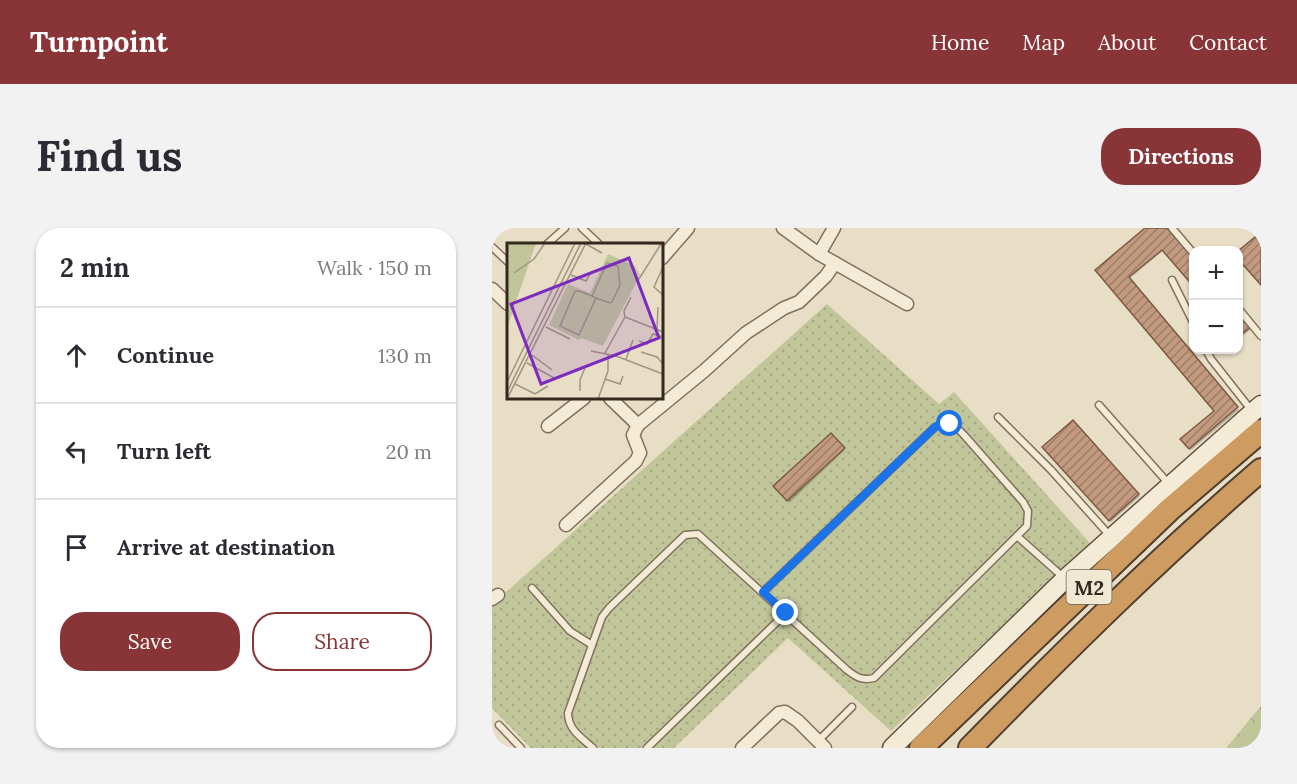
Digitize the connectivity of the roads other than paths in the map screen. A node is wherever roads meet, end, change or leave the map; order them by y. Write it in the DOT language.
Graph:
graph roads {
  1 [pos="565,228"];
  2 [pos="582,228"];
  3 [pos="688,228"];
  4 [pos="783,228"];
  5 [pos="834,228"];
  6 [pos="1172,228"];
  7 [pos="548,243"];
  8 [pos="598,243"];
  9 [pos="492,247"];
  10 [pos="1189,248"];
  11 [pos="819,254"];
  12 [pos="663,257"];
  13 [pos="507,261"];
  14 [pos="835,263"];
  15 [pos="1172,280"];
  16 [pos="492,288"];
  17 [pos="507,303"];
  18 [pos="907,304"];
  19 [pos="1243,313"];
  20 [pos="1189,314"];
  21 [pos="1261,336"];
  22 [pos="1208,354"];
  23 [pos="583,399"];
  24 [pos="611,399"];
  25 [pos="1099,405"];
  26 [pos="1258,416"];
  27 [pos="998,417"];
  28 [pos="638,425"];
  29 [pos="548,426"];
  30 [pos="1261,470"];
  31 [pos="1170,484"];
  32 [pos="566,525"];
  33 [pos="1017,536"];
  34 [pos="1111,537"];
  35 [pos="1065,579"];
  36 [pos="532,588"];
  37 [pos="763,592"];
  38 [pos="786,613"];
  39 [pos="592,645"];
  40 [pos="852,707"];
  41 [pos="499,725"];
  42 [pos="822,744"];
  43 [pos="521,748"];
  44 [pos="593,748"];
  45 [pos="647,748"];
  46 [pos="742,748"];
  47 [pos="892,748"];
  48 [pos="921,748"];
  49 [pos="969,748"];
  1 -- 7 [label="lane"];
  2 -- 8 [label="lane"];
  3 -- 12 [label="street"];
  4 -- 11 [label="street"];
  5 -- 11 [label="street"];
  6 -- 10 [label="lane"];
  9 -- 13 [label="lane"];
  11 -- 14 [label="street"];
  14 -- 18 [label="street"];
  14 -- 28 [label="street"];
  15 -- 20 [label="lane"];
  16 -- 17 [label="street"];
  19 -- 21 [label="lane"];
  22 -- 26 [label="lane"];
  23 -- 29 [label="street"];
  24 -- 28 [label="street"];
  25 -- 31 [label="lane"];
  26 -- 31 [label="main road"];
  26 -- 48 [label="highway, M2"];
  27 -- 34 [label="lane"];
  28 -- 32 [label="street"];
  30 -- 49 [label="highway, M2"];
  31 -- 34 [label="main road"];
  33 -- 35 [label="lane"];
  33 -- 37 [label="lane"];
  33 -- 38 [label="lane"];
  34 -- 35 [label="main road"];
  35 -- 47 [label="main road"];
  36 -- 39 [label="lane"];
  37 -- 38 [label="lane"];
  37 -- 39 [label="lane"];
  38 -- 45 [label="lane"];
  39 -- 44 [label="lane"];
  40 -- 42 [label="lane"];
  41 -- 43 [label="lane"];
  42 -- 46 [label="street"];
}
